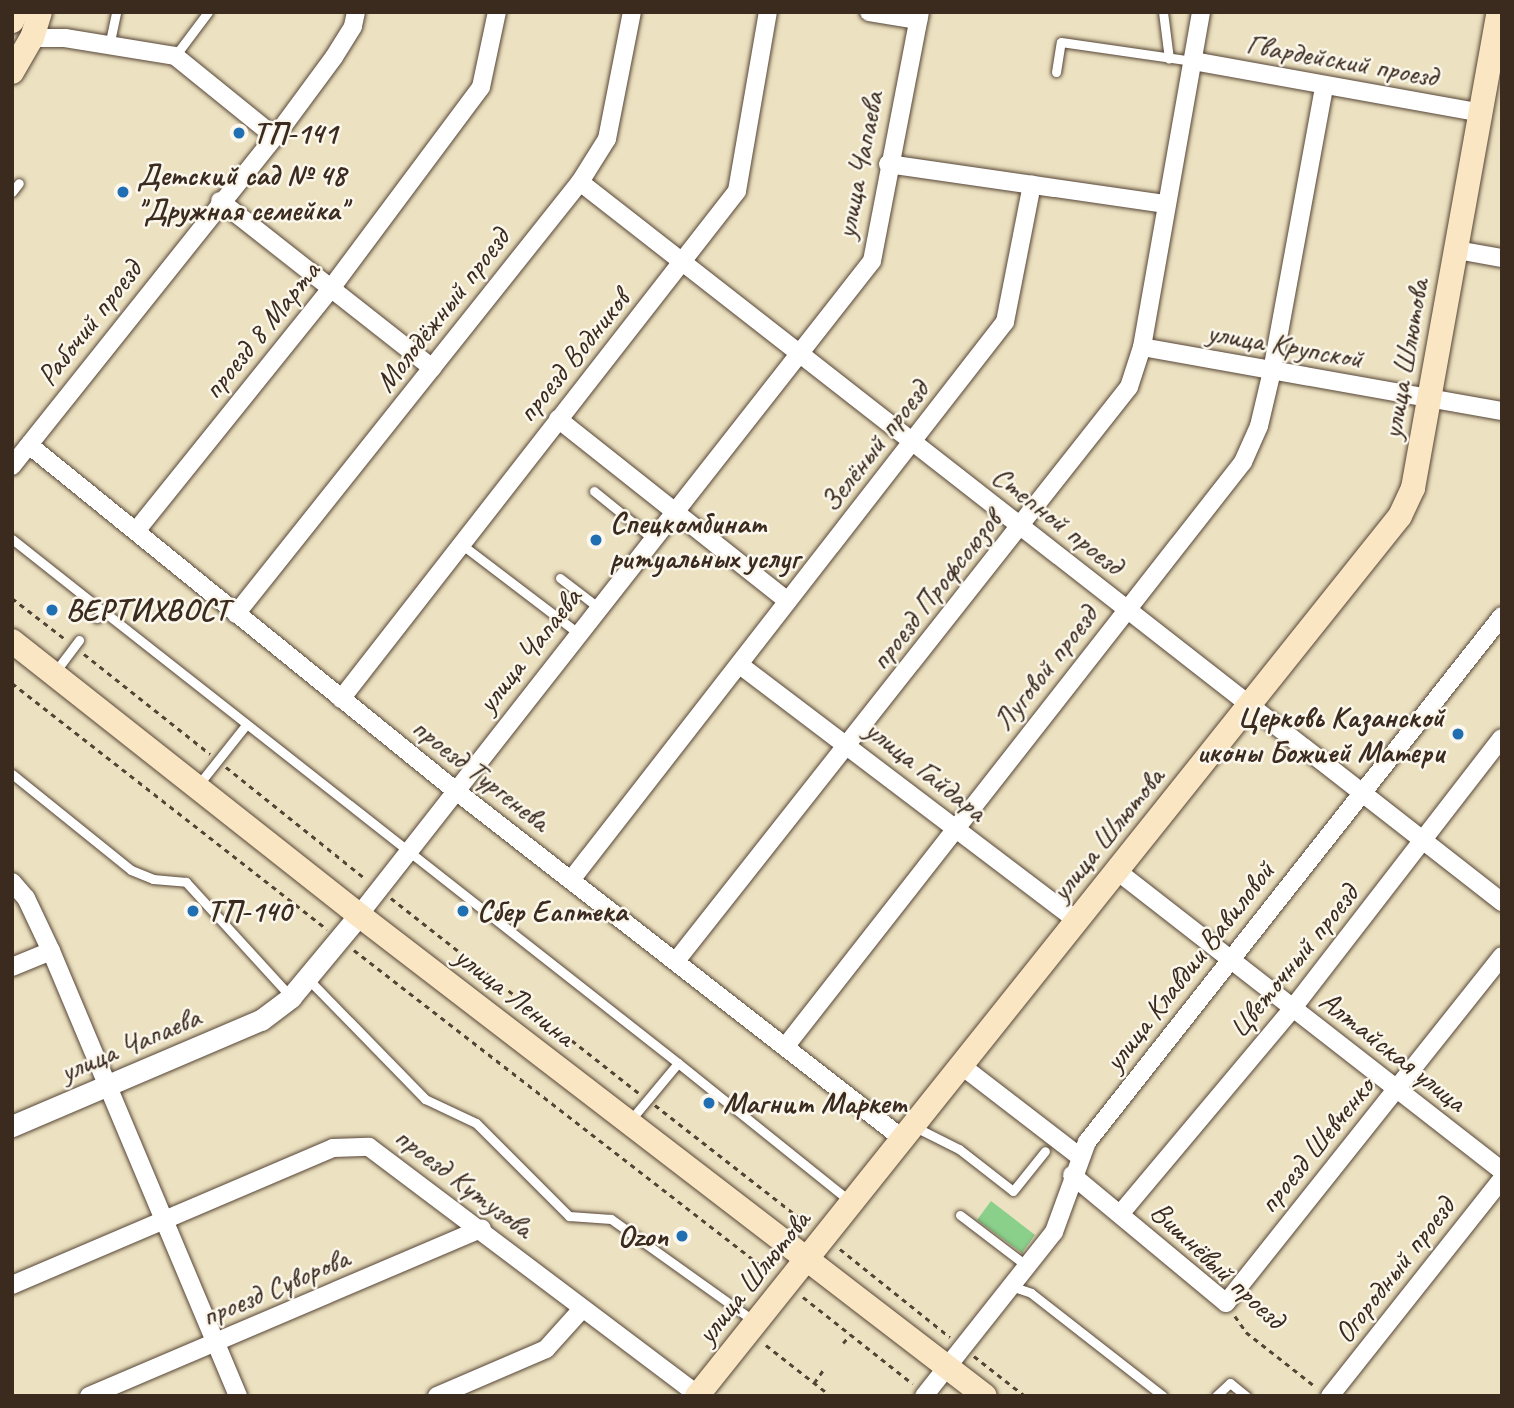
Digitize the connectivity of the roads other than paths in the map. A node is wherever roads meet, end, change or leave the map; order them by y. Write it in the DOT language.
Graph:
graph roads {
  1 [pos="16,12"];
  2 [pos="40,12"];
  3 [pos="116,12"];
  4 [pos="208,12"];
  5 [pos="356,12"];
  6 [pos="497,12"];
  7 [pos="632,12"];
  8 [pos="768,12"];
  9 [pos="869,12"];
  10 [pos="1163,12"];
  11 [pos="1201,12"];
  12 [pos="1499,12"];
  13 [pos="919,16"];
  14 [pos="12,21"];
  15 [pos="32,38"];
  16 [pos="109,46"];
  17 [pos="175,56"];
  18 [pos="1169,60"];
  19 [pos="1193,61"];
  20 [pos="12,72"];
  21 [pos="1056,72"];
  22 [pos="1324,86"];
  23 [pos="1482,113"];
  24 [pos="275,137"];
  25 [pos="888,164"];
  26 [pos="580,182"];
  27 [pos="19,183"];
  28 [pos="1032,185"];
  29 [pos="12,192"];
  30 [pos="220,201"];
  31 [pos="1166,204"];
  32 [pos="1457,250"];
  33 [pos="1502,258"];
  34 [pos="684,263"];
  35 [pos="332,287"];
  36 [pos="1142,347"];
  37 [pos="799,354"];
  38 [pos="432,368"];
  39 [pos="1272,371"];
  40 [pos="1430,400"];
  41 [pos="1502,411"];
  42 [pos="558,419"];
  43 [pos="914,443"];
  44 [pos="29,445"];
  45 [pos="12,466"];
  46 [pos="594,492"];
  47 [pos="675,511"];
  48 [pos="1020,526"];
  49 [pos="136,531"];
  50 [pos="12,539"];
  51 [pos="653,539"];
  52 [pos="461,544"];
  53 [pos="560,579"];
  54 [pos="788,601"];
  55 [pos="599,608"];
  56 [pos="1126,609"];
  57 [pos="236,614"];
  58 [pos="1502,615"];
  59 [pos="579,634"];
  60 [pos="12,641"];
  61 [pos="77,644"];
  62 [pos="740,665"];
  63 [pos="53,674"];
  64 [pos="341,699"];
  65 [pos="1251,707"];
  66 [pos="246,725"];
  67 [pos="1502,738"];
  68 [pos="849,745"];
  69 [pos="12,774"];
  70 [pos="197,787"];
  71 [pos="456,791"];
  72 [pos="1361,793"];
  73 [pos="956,828"];
  74 [pos="1424,842"];
  75 [pos="409,851"];
  76 [pos="1117,871"];
  77 [pos="571,880"];
  78 [pos="12,882"];
  79 [pos="1502,902"];
  80 [pos="359,915"];
  81 [pos="1077,921"];
  82 [pos="51,951"];
  83 [pos="1502,956"];
  84 [pos="1230,959"];
  85 [pos="676,961"];
  86 [pos="12,967"];
  87 [pos="307,977"];
  88 [pos="291,996"];
  89 [pos="1293,1008"];
  90 [pos="785,1047"];
  91 [pos="678,1063"];
  92 [pos="962,1066"];
  93 [pos="107,1086"];
  94 [pos="1397,1089"];
  95 [pos="628,1123"];
  96 [pos="12,1126"];
  97 [pos="909,1133"];
  98 [pos="1045,1151"];
  99 [pos="1079,1156"];
  100 [pos="1502,1171"];
  101 [pos="1072,1175"];
  102 [pos="1502,1179"];
  103 [pos="853,1203"];
  104 [pos="1121,1213"];
  105 [pos="960,1215"];
  106 [pos="164,1221"];
  107 [pos="482,1228"];
  108 [pos="806,1261"];
  109 [pos="1027,1266"];
  110 [pos="12,1285"];
  111 [pos="1011,1286"];
  112 [pos="1226,1303"];
  113 [pos="582,1309"];
  114 [pos="757,1322"];
  115 [pos="215,1344"];
  116 [pos="947,1366"];
  117 [pos="1323,1392"];
  118 [pos="698,1395"];
  119 [pos="925,1395"];
  120 [pos="89,1396"];
  121 [pos="238,1396"];
  122 [pos="437,1396"];
  123 [pos="985,1396"];
  124 [pos="1163,1396"];
  125 [pos="1216,1396"];
  126 [pos="1246,1396"];
  1 -- 14 [label="main road"];
  2 -- 15 [label="main road"];
  3 -- 16 [label="lane"];
  4 -- 17 [label="lane"];
  5 -- 24 [label="street, Рабочий проезд"];
  6 -- 35 [label="street, проезд 8 Марта"];
  7 -- 26 [label="street, Молодёжный проезд"];
  8 -- 34 [label="street, проезд Водников"];
  9 -- 13 [label="street"];
  10 -- 18 [label="lane"];
  11 -- 19 [label="street, проезд Профсоюзов"];
  12 -- 23 [label="main road, улица Шлютова"];
  13 -- 25 [label="street, улица Чапаева"];
  15 -- 16 [label="street"];
  15 -- 20 [label="main road"];
  16 -- 17 [label="street"];
  17 -- 24 [label="street"];
  18 -- 19 [label="lane"];
  18 -- 21 [label="lane"];
  19 -- 22 [label="street, Гвардейский проезд"];
  19 -- 31 [label="street, проезд Профсоюзов"];
  22 -- 23 [label="street, Гвардейский проезд"];
  22 -- 39 [label="street, Луговой проезд"];
  23 -- 32 [label="main road, улица Шлютова"];
  24 -- 30 [label="street, Рабочий проезд"];
  25 -- 28 [label="street"];
  25 -- 37 [label="street, улица Чапаева"];
  26 -- 34 [label="street, Степной проезд"];
  26 -- 38 [label="street, Молодёжный проезд"];
  27 -- 29 [label="lane"];
  28 -- 31 [label="street"];
  28 -- 43 [label="street, Зелёный проезд"];
  30 -- 35 [label="street"];
  30 -- 44 [label="street, Рабочий проезд"];
  31 -- 36 [label="street, проезд Профсоюзов"];
  32 -- 33 [label="street"];
  32 -- 40 [label="main road, улица Шлютова"];
  34 -- 37 [label="street, Степной проезд"];
  34 -- 42 [label="street, проезд Водников"];
  35 -- 38 [label="street"];
  35 -- 49 [label="street, проезд 8 Марта"];
  36 -- 39 [label="street, улица Крупской"];
  36 -- 48 [label="street, проезд Профсоюзов"];
  37 -- 43 [label="street, Степной проезд"];
  37 -- 47 [label="street, улица Чапаева"];
  38 -- 57 [label="street, Молодёжный проезд"];
  39 -- 40 [label="street, улица Крупской"];
  39 -- 56 [label="street, Луговой проезд"];
  40 -- 41 [label="street, улица Крупской"];
  40 -- 65 [label="main road, улица Шлютова"];
  42 -- 47 [label="street"];
  42 -- 52 [label="street, проезд Водников"];
  43 -- 48 [label="street, Степной проезд"];
  43 -- 54 [label="street, Зелёный проезд"];
  44 -- 45 [label="street, Рабочий проезд"];
  44 -- 49 [label="street, проезд Тургенева"];
  46 -- 51 [label="lane"];
  47 -- 51 [label="street, улица Чапаева"];
  47 -- 54 [label="street"];
  48 -- 56 [label="street, Степной проезд"];
  48 -- 68 [label="street, проезд Профсоюзов"];
  49 -- 57 [label="street, проезд Тургенева"];
  50 -- 66 [label="lane"];
  51 -- 55 [label="street, улица Чапаева"];
  52 -- 59 [label="lane"];
  52 -- 64 [label="street, проезд Водников"];
  53 -- 55 [label="lane"];
  54 -- 62 [label="street, Зелёный проезд"];
  55 -- 59 [label="street, улица Чапаева"];
  56 -- 65 [label="street, Степной проезд"];
  56 -- 73 [label="street, Луговой проезд"];
  57 -- 64 [label="street, проезд Тургенева"];
  58 -- 72 [label="street, улица Клавдии Вавиловой"];
  59 -- 71 [label="street, улица Чапаева"];
  60 -- 63 [label="main road, улица Ленина"];
  61 -- 63 [label="lane"];
  62 -- 68 [label="street, улица Гайдара"];
  62 -- 77 [label="street, Зелёный проезд"];
  63 -- 70 [label="main road, улица Ленина"];
  64 -- 71 [label="street, проезд Тургенева"];
  65 -- 72 [label="street, Степной проезд"];
  65 -- 76 [label="main road, улица Шлютова"];
  66 -- 70 [label="lane"];
  66 -- 75 [label="lane"];
  67 -- 74 [label="street, Цветочный проезд"];
  68 -- 73 [label="street, улица Гайдара"];
  68 -- 85 [label="street, проезд Профсоюзов"];
  69 -- 88 [label="lane"];
  70 -- 80 [label="main road, улица Ленина"];
  71 -- 75 [label="street, улица Чапаева"];
  71 -- 77 [label="street, проезд Тургенева"];
  72 -- 74 [label="street, Степной проезд"];
  72 -- 84 [label="street, улица Клавдии Вавиловой"];
  73 -- 81 [label="street, улица Гайдара"];
  73 -- 90 [label="street, Луговой проезд"];
  74 -- 79 [label="street, Степной проезд"];
  74 -- 89 [label="street, Цветочный проезд"];
  75 -- 80 [label="street, улица Чапаева"];
  75 -- 91 [label="lane"];
  76 -- 81 [label="main road, улица Шлютова"];
  76 -- 84 [label="street, Алтайская улица"];
  77 -- 85 [label="street, проезд Тургенева"];
  78 -- 82 [label="street"];
  80 -- 87 [label="street, улица Чапаева"];
  80 -- 95 [label="main road, улица Ленина"];
  81 -- 92 [label="main road, улица Шлютова"];
  82 -- 86 [label="street"];
  82 -- 93 [label="street"];
  83 -- 94 [label="street, проезд Шевченко"];
  84 -- 89 [label="street, Алтайская улица"];
  84 -- 99 [label="street, улица Клавдии Вавиловой"];
  85 -- 90 [label="street, проезд Тургенева"];
  87 -- 88 [label="street, улица Чапаева"];
  87 -- 114 [label="lane"];
  88 -- 93 [label="street, улица Чапаева"];
  89 -- 94 [label="street, Алтайская улица"];
  89 -- 104 [label="street, Цветочный проезд"];
  90 -- 97 [label="street, проезд Тургенева"];
  91 -- 95 [label="lane"];
  91 -- 103 [label="lane"];
  92 -- 97 [label="main road, улица Шлютова"];
  92 -- 99 [label="street"];
  93 -- 96 [label="street, улица Чапаева"];
  93 -- 106 [label="street"];
  94 -- 100 [label="street, Алтайская улица"];
  94 -- 112 [label="street, проезд Шевченко"];
  95 -- 108 [label="main road, улица Ленина"];
  97 -- 98 [label="lane"];
  97 -- 103 [label="main road, улица Шлютова"];
  99 -- 101 [label="street, улица Клавдии Вавиловой"];
  101 -- 104 [label="street, Вишнёвый проезд"];
  101 -- 109 [label="street, улица Клавдии Вавиловой"];
  102 -- 117 [label="street, Огородный проезд"];
  103 -- 108 [label="main road, улица Шлютова"];
  104 -- 112 [label="street, Вишнёвый проезд"];
  105 -- 109 [label="lane"];
  106 -- 107 [label="street, проезд Кутузова"];
  106 -- 110 [label="street, проезд Кутузова"];
  106 -- 115 [label="street"];
  107 -- 113 [label="street, проезд Кутузова"];
  107 -- 115 [label="street, проезд Суворова"];
  108 -- 114 [label="main road, улица Шлютова"];
  108 -- 116 [label="main road, улица Ленина"];
  109 -- 111 [label="street, улица Клавдии Вавиловой"];
  111 -- 116 [label="street, улица Клавдии Вавиловой"];
  111 -- 124 [label="lane"];
  113 -- 118 [label="street, проезд Кутузова"];
  113 -- 122 [label="street"];
  114 -- 118 [label="main road, улица Шлютова"];
  115 -- 120 [label="street, проезд Суворова"];
  115 -- 121 [label="street"];
  116 -- 119 [label="street, улица Клавдии Вавиловой"];
  116 -- 123 [label="main road, улица Ленина"];
  125 -- 126 [label="lane"];
}
